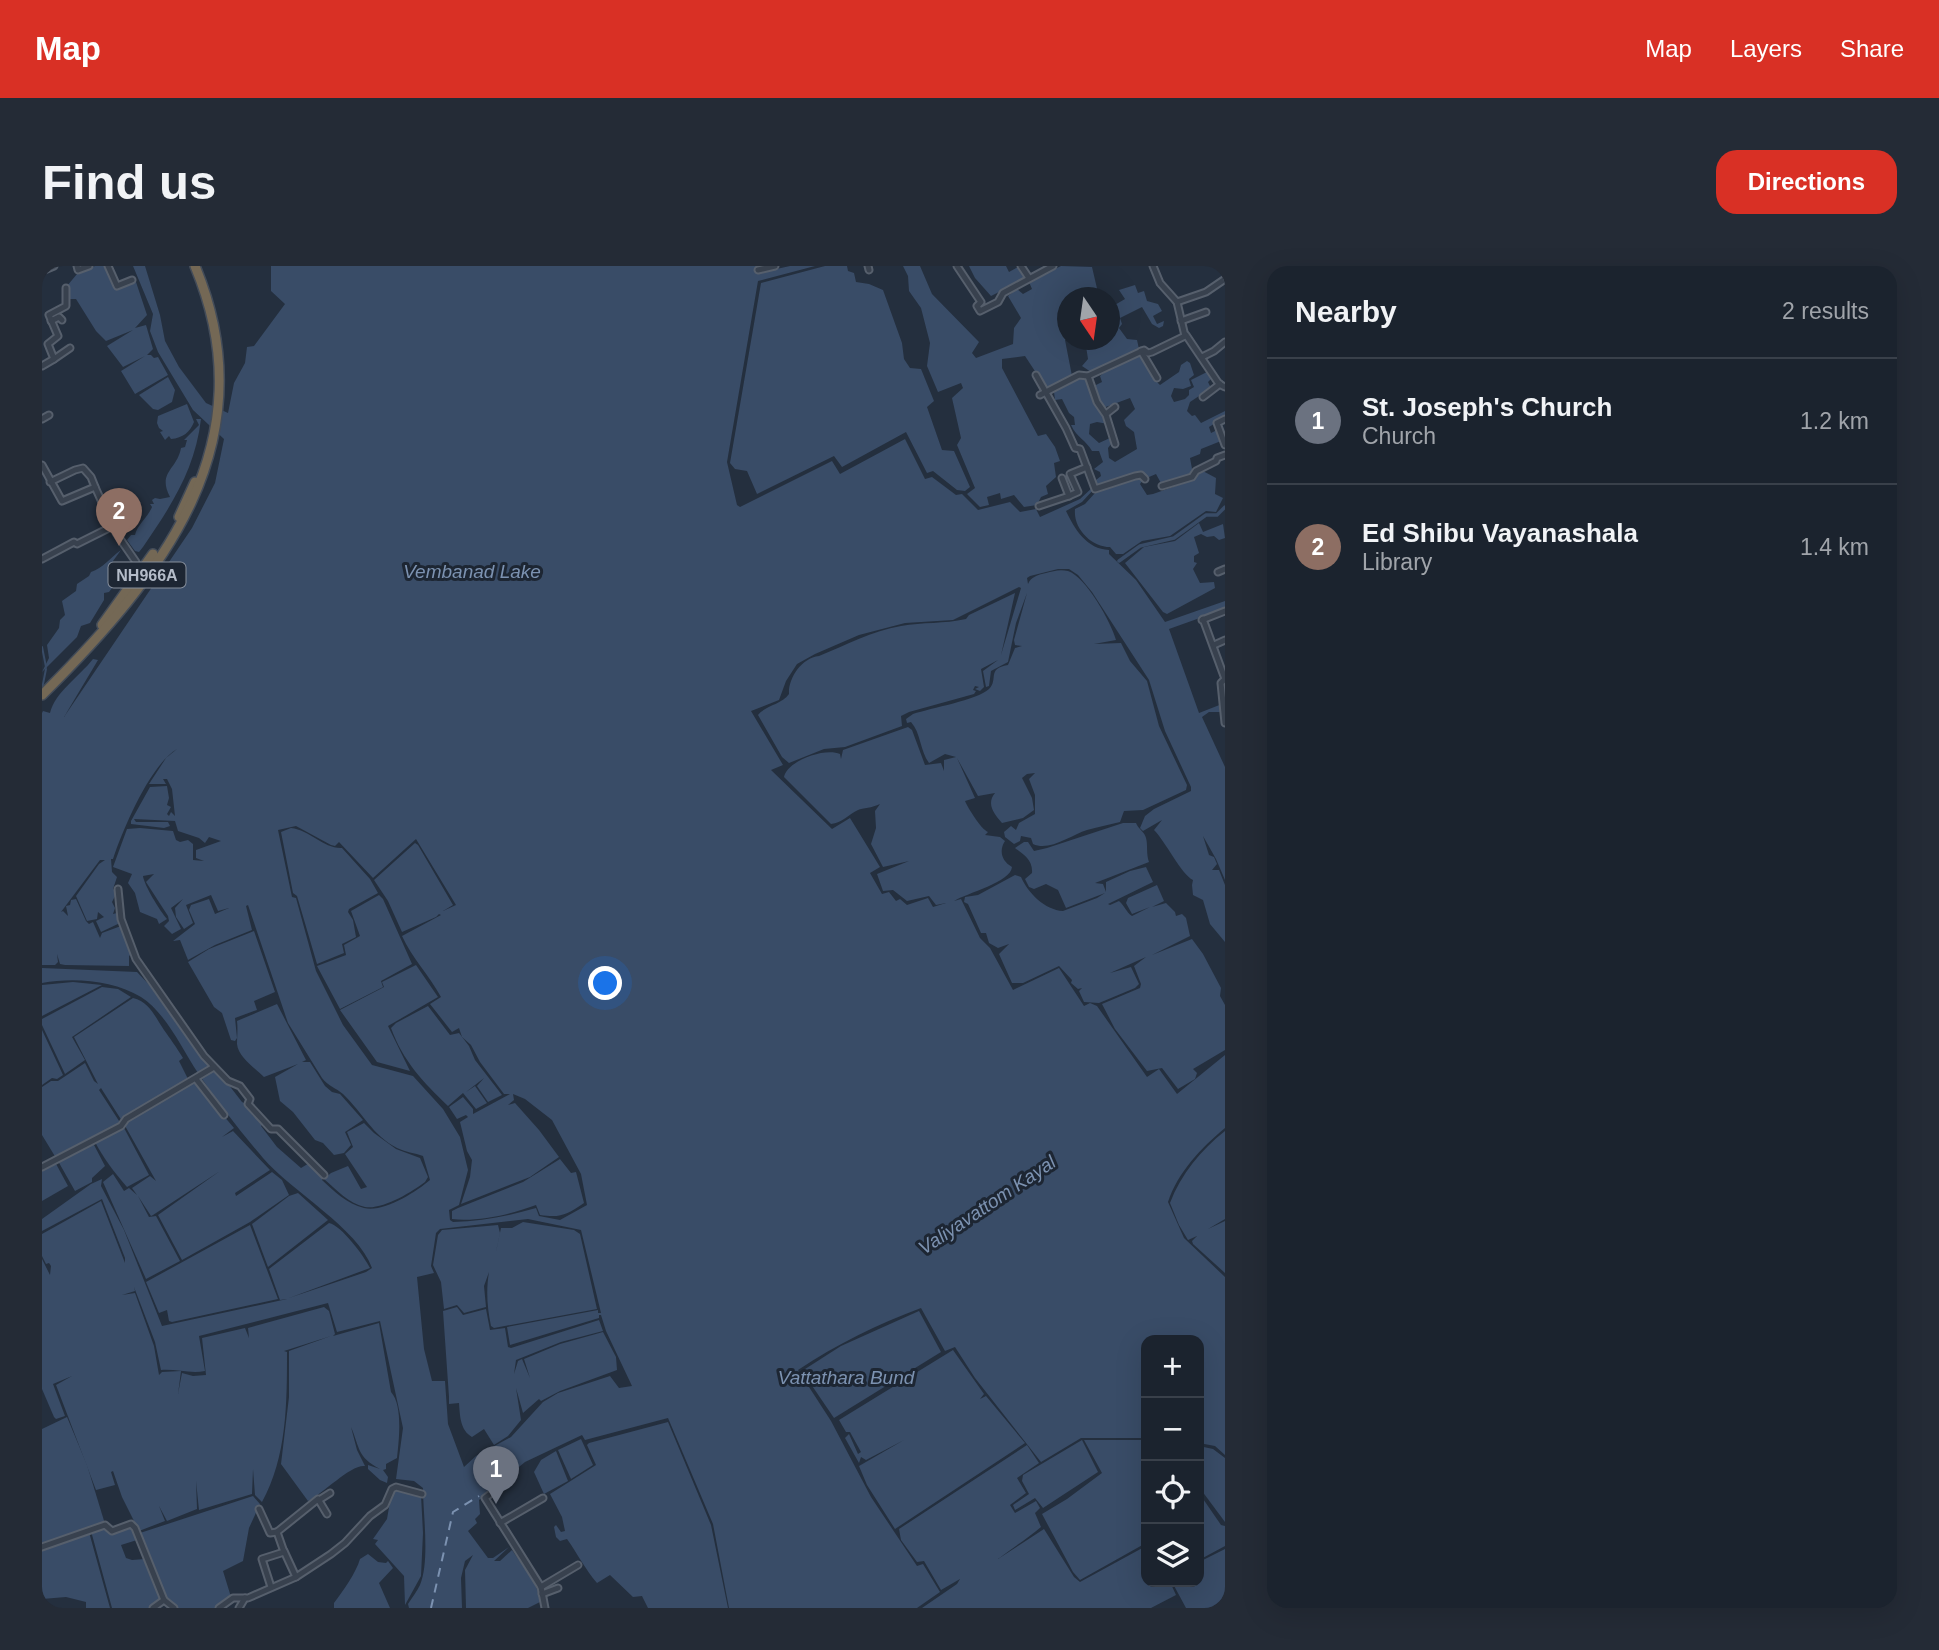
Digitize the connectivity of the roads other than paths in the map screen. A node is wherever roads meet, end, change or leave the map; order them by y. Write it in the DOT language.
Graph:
graph roads {
  1 [pos="54,266"];
  2 [pos="77,266"];
  3 [pos="89,266"];
  4 [pos="108,266"];
  5 [pos="189,266"];
  6 [pos="195,266"];
  7 [pos="775,266"];
  8 [pos="957,266"];
  9 [pos="1021,266"];
  10 [pos="1053,266"];
  11 [pos="1153,266"];
  12 [pos="758,270"];
  13 [pos="42,271"];
  14 [pos="1028,278"];
  15 [pos="1225,279"];
  16 [pos="132,280"];
  17 [pos="66,288"];
  18 [pos="1177,302"];
  19 [pos="971,311"];
  20 [pos="980,311"];
  21 [pos="1206,312"];
  22 [pos="62,320"];
  23 [pos="51,321"];
  24 [pos="1181,321"];
  25 [pos="1186,335"];
  26 [pos="1225,342"];
  27 [pos="70,348"];
  28 [pos="1141,351"];
  29 [pos="1202,357"];
  30 [pos="54,359"];
  31 [pos="42,366"];
  32 [pos="1036,375"];
  33 [pos="1088,376"];
  34 [pos="1157,378"];
  35 [pos="1222,386"];
  36 [pos="1047,392"];
  37 [pos="217,395"];
  38 [pos="1040,395"];
  39 [pos="1203,397"];
  40 [pos="1115,407"];
  41 [pos="1106,414"];
  42 [pos="49,415"];
  43 [pos="42,419"];
  44 [pos="1225,419"];
  45 [pos="212,433"];
  46 [pos="1115,444"];
  47 [pos="1225,445"];
  48 [pos="1225,454"];
  49 [pos="42,466"];
  50 [pos="1087,467"];
  51 [pos="1062,478"];
  52 [pos="1145,479"];
  53 [pos="50,482"];
  54 [pos="1161,486"];
  55 [pos="95,487"];
  56 [pos="1069,496"];
  57 [pos="1039,506"];
  58 [pos="113,526"];
  59 [pos="42,559"];
  60 [pos="1225,569"];
  61 [pos="1218,572"];
  62 [pos="131,585"];
  63 [pos="1225,611"];
  64 [pos="1225,640"];
  65 [pos="1214,645"];
  66 [pos="44,690"];
  67 [pos="1225,723"];
  68 [pos="118,889"];
  69 [pos="215,1068"];
  70 [pos="196,1080"];
  71 [pos="223,1115"];
  72 [pos="42,1167"];
  73 [pos="324,1175"];
  74 [pos="330,1493"];
  75 [pos="422,1494"];
  76 [pos="489,1494"];
  77 [pos="543,1498"];
  78 [pos="319,1500"];
  79 [pos="259,1509"];
  80 [pos="327,1514"];
  81 [pos="500,1523"];
  82 [pos="277,1532"];
  83 [pos="42,1547"];
  84 [pos="284,1551"];
  85 [pos="578,1566"];
  86 [pos="566,1570"];
  87 [pos="296,1577"];
  88 [pos="258,1584"];
  89 [pos="271,1587"];
  90 [pos="558,1588"];
  91 [pos="541,1589"];
  92 [pos="261,1592"];
  93 [pos="245,1598"];
  94 [pos="164,1601"];
  95 [pos="153,1608"];
  96 [pos="174,1608"];
  97 [pos="219,1608"];
  98 [pos="239,1608"];
  99 [pos="545,1608"];
  1 -- 13 [label="street"];
  2 -- 3 [label="street"];
  4 -- 16 [label="street"];
  5 -- 37 [label="highway, NH966A"];
  6 -- 37 [label="highway, NH966A"];
  7 -- 12 [label="street"];
  8 -- 20 [label="street"];
  9 -- 14 [label="street"];
  10 -- 14 [label="street"];
  11 -- 18 [label="street"];
  14 -- 20 [label="street"];
  15 -- 18 [label="street"];
  17 -- 23 [label="street"];
  18 -- 24 [label="street"];
  19 -- 20 [label="street"];
  21 -- 24 [label="street"];
  22 -- 23 [label="street"];
  23 -- 30 [label="street"];
  24 -- 25 [label="street"];
  25 -- 28 [label="street"];
  25 -- 29 [label="street"];
  26 -- 29 [label="street"];
  27 -- 30 [label="street"];
  28 -- 33 [label="street"];
  28 -- 34 [label="street"];
  29 -- 35 [label="street"];
  30 -- 31 [label="street"];
  32 -- 36 [label="street"];
  33 -- 36 [label="street"];
  33 -- 41 [label="street"];
  35 -- 39 [label="street"];
  36 -- 38 [label="street"];
  36 -- 50 [label="street"];
  37 -- 45 [label="highway, NH966A"];
  40 -- 41 [label="street"];
  41 -- 46 [label="street"];
  42 -- 43 [label="street"];
  44 -- 47 [label="street"];
  45 -- 62 [label="highway, NH966A"];
  45 -- 66 [label="highway, NH966A"];
  48 -- 54 [label="street"];
  49 -- 53 [label="street"];
  50 -- 52 [label="street"];
  50 -- 56 [label="street"];
  51 -- 56 [label="street"];
  53 -- 55 [label="street"];
  53 -- 55 [label="street"];
  55 -- 58 [label="street"];
  56 -- 57 [label="street"];
  58 -- 59 [label="street"];
  58 -- 62 [label="street"];
  60 -- 61 [label="street"];
  62 -- 66 [label="highway, NH966A"];
  63 -- 65 [label="street"];
  64 -- 65 [label="street"];
  65 -- 67 [label="street"];
  68 -- 69 [label="street"];
  69 -- 70 [label="street"];
  69 -- 73 [label="street"];
  70 -- 71 [label="street"];
  70 -- 72 [label="street"];
  74 -- 78 [label="street"];
  75 -- 87 [label="street"];
  76 -- 81 [label="street"];
  77 -- 81 [label="street"];
  78 -- 80 [label="street"];
  78 -- 82 [label="street"];
  79 -- 82 [label="street"];
  81 -- 91 [label="street"];
  82 -- 84 [label="street"];
  83 -- 94 [label="street"];
  84 -- 87 [label="street"];
  84 -- 89 [label="street"];
  85 -- 91 [label="street"];
  86 -- 91 [label="street"];
  87 -- 89 [label="street"];
  88 -- 92 [label="street"];
  89 -- 92 [label="street"];
  90 -- 91 [label="street"];
  91 -- 99 [label="street"];
  92 -- 93 [label="street"];
  93 -- 97 [label="street"];
  93 -- 98 [label="street"];
  94 -- 95 [label="street"];
  94 -- 96 [label="street"];
}
